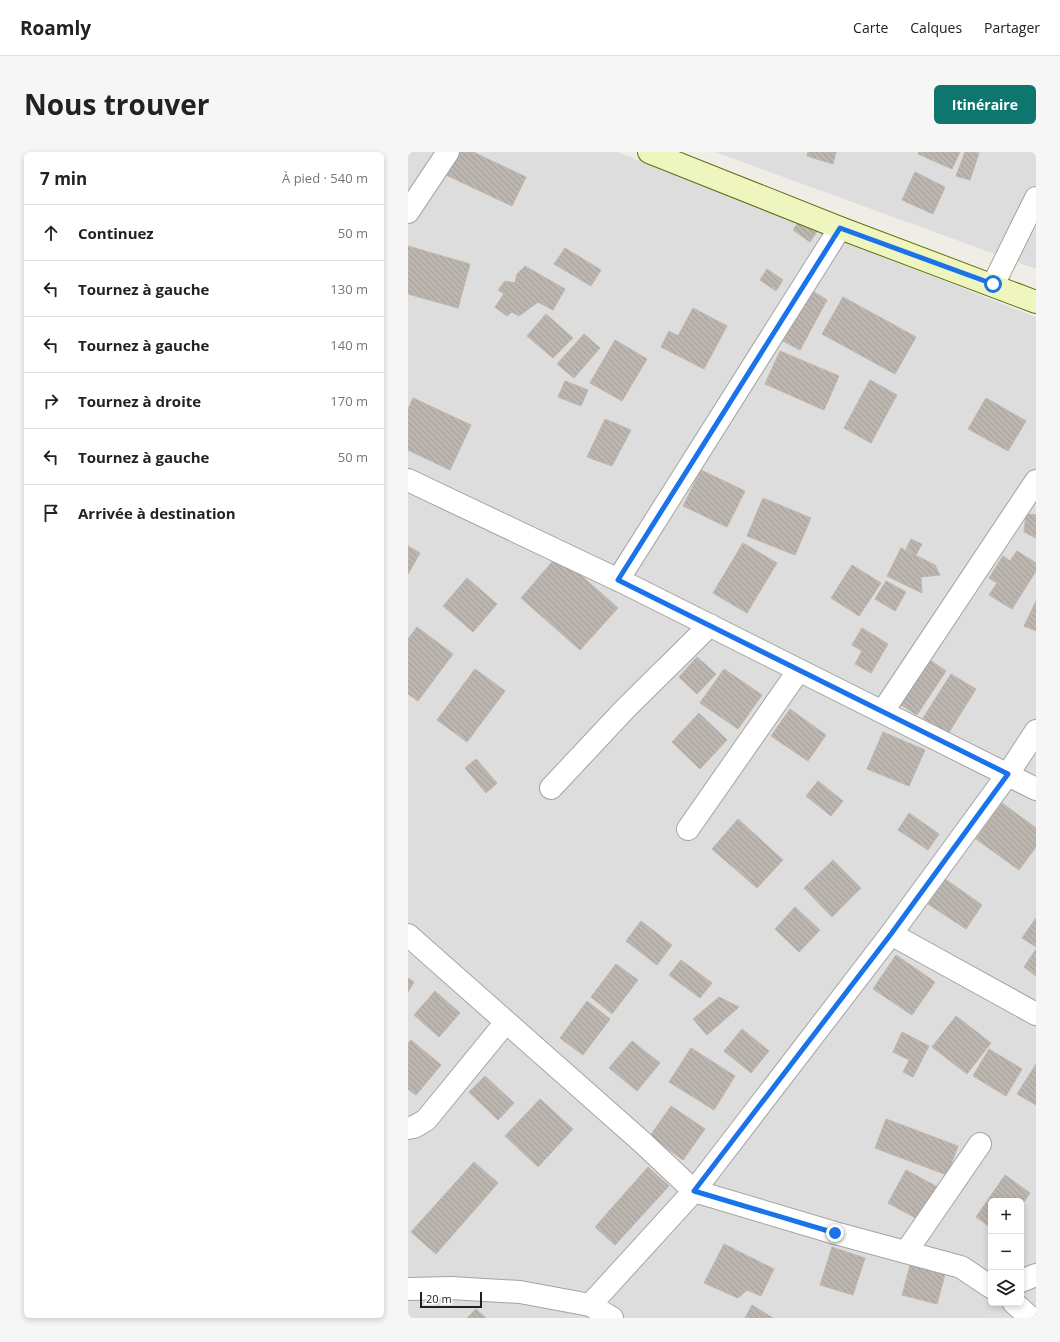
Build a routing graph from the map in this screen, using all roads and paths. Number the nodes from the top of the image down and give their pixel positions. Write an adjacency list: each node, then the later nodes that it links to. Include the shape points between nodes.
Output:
1 (448, 152): 4 (street)
2 (649, 152): 5 (street)
3 (1036, 198): 6 (street)
4 (408, 212)
5 (840, 228): 6 (street); 10 (street)
6 (993, 284): 7 (street)
7 (1036, 302)
8 (408, 480): 10 (street)
9 (1036, 481): 13 (street)
10 (618, 580): 11 (street)
11 (710, 625): 12 (street); 16 (street, via 625,709)
12 (799, 670): 13 (street); 18 (street)
13 (883, 712): 15 (street)
14 (1036, 731): 15 (street)
15 (1008, 774): 17 (street); 19 (street)
16 (551, 788)
17 (1036, 789)
18 (688, 829)
19 (891, 934): 21 (street); 25 (street)
20 (408, 935): 22 (street)
21 (1036, 1014)
22 (506, 1022): 23 (street, via 426,1120); 25 (street)
23 (408, 1128)
24 (980, 1144): 26 (street)
25 (694, 1191): 26 (street); 31 (street)
26 (906, 1252): 29 (street, via 961,1267)
27 (1036, 1275): 28 (street)
28 (1024, 1280)
29 (988, 1285)
30 (408, 1289): 31 (street, via 451,1288 520,1292)
31 (590, 1305): 33 (street)
32 (1017, 1306): 34 (street)
33 (612, 1318)
34 (1031, 1318)

